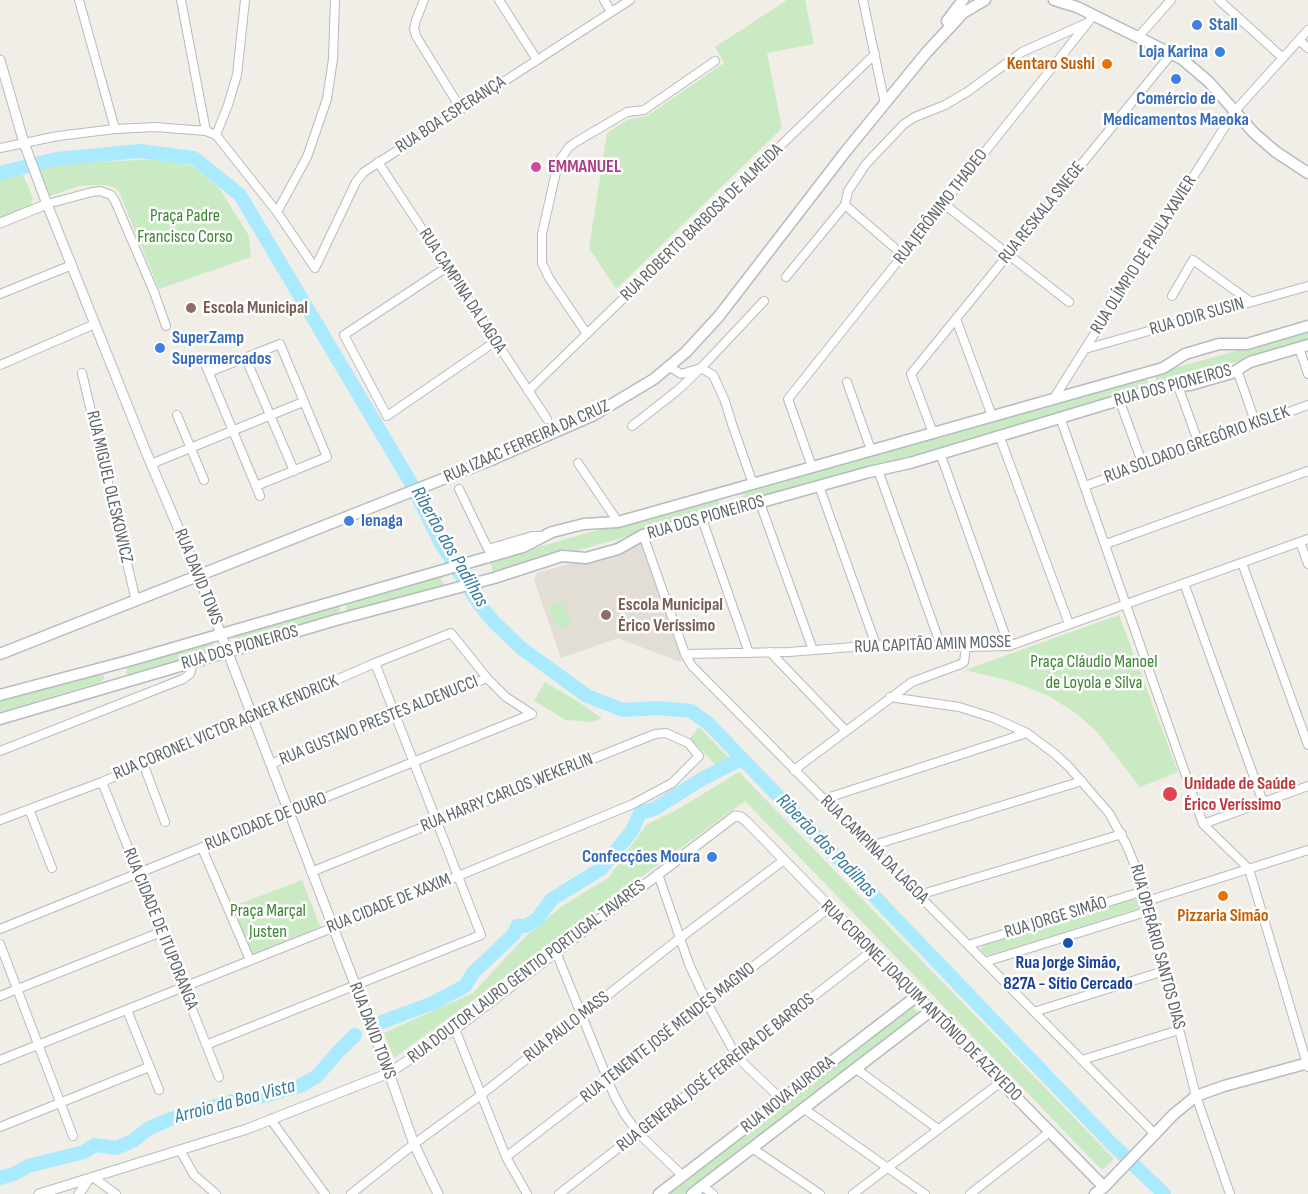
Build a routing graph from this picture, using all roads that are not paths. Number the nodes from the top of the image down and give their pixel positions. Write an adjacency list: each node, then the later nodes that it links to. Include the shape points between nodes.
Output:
1 (79, 0): 33 (street)
2 (181, 0): 34 (street)
3 (245, 0): 35 (street, via 237,75)
4 (335, 0): 43 (street, via 327,99 307,157)
5 (424, 0): 31 (street, via 416,20 416,36)
6 (498, 0): 28 (street)
7 (604, 0): 17 (street)
8 (630, 0): 17 (street, RUA BOA ESPERANÇA)
9 (863, 0): 25 (street)
10 (963, 0): 23 (main road, RUA IZAAC FERREIRA DA CRUZ)
11 (985, 0): 23 (main road, RUA IZAAC FERREIRA DA CRUZ, via 963,13)
12 (1054, 0): 16 (main road)
13 (1068, 0): 16 (main road)
14 (1171, 0): 20 (street)
15 (1219, 0): 26 (street)
16 (1080, 4): 18 (main road)
17 (611, 12): 28 (street, RUA BOA ESPERANÇA)
18 (1091, 19): 20 (main road); 41 (street, RUA JERÔNIMO THADEO); 42 (street, via 1022,52 962,96 910,119 866,164 849,191)
19 (1308, 30): 21 (street, RUA OLÍMPIO DE PAULA XAVIER)
20 (1139, 36): 24 (main road)
21 (1299, 40): 22 (street); 26 (street, RUA OLÍMPIO DE PAULA XAVIER)
22 (1308, 48)
23 (926, 53): 30 (main road, RUA IZAAC FERREIRA DA CRUZ)
24 (1172, 53): 32 (main road, via 1200,73); 46 (street, RUA RESKALA SNEGE)
25 (875, 54): 30 (street); 60 (street, RUA ROBERTO BARBOSA DE ALMEIDA)
26 (1283, 58): 32 (street, RUA OLÍMPIO DE PAULA XAVIER)
27 (0, 60): 36 (street, RUA DAVID TOWS)
28 (537, 60): 31 (street, RUA BOA ESPERANÇA)
29 (715, 61): 60 (street, via 644,110 627,112 568,147 558,163 542,234 542,263)
30 (885, 104): 66 (main road, RUA IZAAC FERREIRA DA CRUZ, via 738,294)
31 (461, 109): 38 (street, RUA BOA ESPERANÇA)
32 (1234, 112): 39 (main road, via 1264,142); 63 (street, RUA OLÍMPIO DE PAULA XAVIER)
33 (115, 129): 34 (street); 36 (street)
34 (206, 131): 35 (street)
35 (216, 135): 43 (street)
36 (24, 143): 37 (street); 40 (street, RUA DAVID TOWS)
37 (0, 148)
38 (378, 162): 43 (street, RUA BOA ESPERANÇA, via 356,182 315,268); 48 (street, RUA CAMPINA DA LAGOA)
39 (1308, 173)
40 (47, 204): 44 (street); 47 (street, RUA DAVID TOWS); 58 (street, via 92,192 111,195)
41 (944, 204): 45 (street, RUA JERÔNIMO THADEO); 46 (street)
42 (845, 206): 45 (street); 49 (street)
43 (277, 212)
44 (0, 223)
45 (903, 255): 97 (street, RUA JERÔNIMO THADEO, via 788,399)
46 (1008, 255): 54 (street); 56 (street, RUA RESKALA SNEGE)
47 (72, 264): 51 (street); 57 (street, RUA DAVID TOWS)
48 (447, 267): 61 (street, RUA CAMPINA DA LAGOA); 61 (street, via 344,335 387,416)
49 (786, 278)
50 (1308, 286): 55 (street, RUA ODIR SUSIN)
51 (0, 294)
52 (1172, 296): 55 (street, via 1193,260)
53 (764, 301): 67 (street)
54 (1068, 302)
55 (1251, 302): 63 (street, RUA ODIR SUSIN)
56 (956, 319): 82 (street); 88 (street, RUA RESKALA SNEGE, via 911,374)
57 (95, 324): 65 (street); 95 (street, RUA DAVID TOWS)
58 (166, 326)
59 (1308, 326): 70 (main road, RUA DOS PIONEIROS, via 1247,344 1219,344 1189,352 1163,368)
60 (587, 334): 74 (street, RUA ROBERTO BARBOSA DE ALMEIDA)
61 (496, 341): 74 (street, RUA CAMPINA DA LAGOA)
62 (1303, 347): 68 (main road, RUA DOS PIONEIROS, via 1250,362); 71 (street)
63 (1085, 349): 76 (street, RUA OLÍMPIO DE PAULA XAVIER)
64 (246, 359): 78 (street, via 280,344); 81 (street); 87 (street, via 208,369)
65 (0, 365)
66 (670, 367): 67 (street, via 681,374); 121 (main road, RUA IZAAC FERREIRA DA CRUZ, via 594,415)
67 (701, 368): 86 (street); 102 (street, via 713,375 721,390)
68 (1237, 370): 73 (main road, RUA DOS PIONEIROS, via 1190,386); 85 (street)
69 (82, 373): 124 (street, RUA MIGUEL OLESKOWICZ)
70 (1143, 373): 75 (main road, via 1151,382); 76 (main road, RUA DOS PIONEIROS)
71 (1308, 374)
72 (847, 382): 92 (street)
73 (1178, 386): 75 (main road, RUA DOS PIONEIROS); 90 (street)
74 (528, 391): 84 (street, RUA CAMPINA DA LAGOA)
75 (1149, 391): 77 (main road, RUA DOS PIONEIROS)
76 (1054, 398): 82 (main road, RUA DOS PIONEIROS)
77 (1119, 399): 83 (main road, RUA DOS PIONEIROS); 96 (street)
78 (303, 402): 81 (street); 99 (street, via 327,457)
79 (1308, 405): 85 (street, RUA SOLDADO GREGÓRIO KISLEK)
80 (177, 415): 91 (street)
81 (270, 416): 87 (street); 99 (street)
82 (992, 416): 88 (main road, RUA DOS PIONEIROS)
83 (1060, 417): 89 (main road, RUA DOS PIONEIROS); 105 (street)
84 (547, 419)
85 (1256, 424): 90 (street, RUA SOLDADO GREGÓRIO KISLEK)
86 (632, 426)
87 (234, 430): 91 (street); 103 (street)
88 (933, 433): 92 (main road, RUA DOS PIONEIROS)
89 (999, 435): 93 (main road, RUA DOS PIONEIROS); 127 (street)
90 (1199, 444): 96 (street, RUA SOLDADO GREGÓRIO KISLEK)
91 (191, 448): 95 (street); 101 (street)
92 (871, 450): 97 (main road, RUA DOS PIONEIROS)
93 (940, 453): 98 (main road, RUA DOS PIONEIROS); 130 (street)
94 (578, 463): 114 (street)
95 (151, 464): 121 (street, RUA DAVID TOWS)
96 (1143, 465): 105 (street, RUA SOLDADO GREGÓRIO KISLEK)
97 (812, 467): 102 (main road, RUA DOS PIONEIROS)
98 (878, 470): 104 (main road, RUA DOS PIONEIROS); 131 (street)
99 (294, 471): 103 (street)
100 (1308, 471): 117 (street)
101 (204, 480)
102 (753, 484): 106 (main road, RUA DOS PIONEIROS)
103 (256, 486): 109 (street)
104 (819, 486): 110 (main road, RUA DOS PIONEIROS); 129 (street)
105 (1085, 486): 117 (street)
106 (741, 487): 108 (main road, RUA DOS PIONEIROS); 111 (main road, via 736,496)
107 (459, 489): 118 (street)
108 (717, 494): 112 (main road, via 724,501); 114 (main road, RUA DOS PIONEIROS)
109 (260, 496)
110 (760, 503): 111 (main road, RUA DOS PIONEIROS); 133 (street)
111 (746, 507): 112 (main road, RUA DOS PIONEIROS)
112 (722, 514): 113 (main road, RUA DOS PIONEIROS)
113 (702, 519): 115 (main road, RUA DOS PIONEIROS); 136 (street)
114 (618, 522): 118 (main road, RUA DOS PIONEIROS, via 584,524 523,547)
115 (643, 535): 126 (main road, RUA DOS PIONEIROS, via 618,549 586,558 562,556); 138 (street, RUA CAMPINA DA LAGOA)
116 (1304, 540): 119 (street, RUA CAPITÃO AMIN MOSSE); 120 (street)
117 (1106, 544): 125 (street)
118 (486, 553): 123 (main road, RUA DOS PIONEIROS)
119 (1242, 563): 122 (street, RUA CAPITÃO AMIN MOSSE); 153 (street)
120 (1308, 564)
121 (199, 577): 124 (main road, RUA IZAAC FERREIRA DA CRUZ); 128 (street, RUA DAVID TOWS)
122 (1184, 583): 125 (street, RUA CAPITÃO AMIN MOSSE); 164 (street)
123 (342, 598): 126 (main road, via 342,610); 128 (main road, RUA DOS PIONEIROS)
124 (136, 601): 137 (main road, RUA IZAAC FERREIRA DA CRUZ)
125 (1127, 603): 127 (street, RUA CAPITÃO AMIN MOSSE); 171 (street)
126 (336, 620): 134 (main road, RUA DOS PIONEIROS)
127 (1069, 624): 130 (street, RUA CAPITÃO AMIN MOSSE)
128 (221, 633): 134 (street, RUA DAVID TOWS); 139 (main road, RUA DOS PIONEIROS)
129 (876, 645): 131 (street, RUA CAPITÃO AMIN MOSSE); 133 (street, RUA CAPITÃO AMIN MOSSE)
130 (1009, 645): 132 (street, RUA CAPITÃO AMIN MOSSE)
131 (941, 646): 132 (street, RUA CAPITÃO AMIN MOSSE)
132 (966, 647): 147 (street, via 961,664 920,678)
133 (813, 651): 135 (street, RUA CAPITÃO AMIN MOSSE)
134 (228, 652): 140 (main road, RUA DOS PIONEIROS); 149 (street, RUA DAVID TOWS)
135 (770, 652): 136 (street, RUA CAPITÃO AMIN MOSSE); 151 (street)
136 (749, 653): 138 (street, RUA CAPITÃO AMIN MOSSE)
137 (0, 654)
138 (685, 654): 159 (street, RUA CAMPINA DA LAGOA)
139 (128, 661): 142 (main road, RUA DOS PIONEIROS); 144 (main road, via 122,671)
140 (194, 662): 144 (main road, RUA DOS PIONEIROS); 154 (street, via 190,674 183,679)
141 (375, 663): 143 (street, RUA CORONEL VICTOR AGNER KENDRICK, via 451,633); 148 (street); 149 (street, RUA CORONEL VICTOR AGNER KENDRICK)
142 (108, 666): 145 (main road, via 108,679); 146 (main road, RUA DOS PIONEIROS)
143 (487, 678): 148 (street, RUA GUSTAVO PRESTES ALDENUCCI); 156 (street, RUA CIDADE DE OURO, via 531,714)
144 (123, 683): 145 (main road, RUA DOS PIONEIROS)
145 (102, 689): 150 (main road, RUA DOS PIONEIROS)
146 (0, 695)
147 (890, 697): 151 (street); 152 (street, RUA OPERÁRIO SANTOS DIAS, via 959,707)
148 (395, 714): 156 (street); 158 (street, RUA GUSTAVO PRESTES ALDENUCCI)
149 (253, 716): 157 (street, RUA CORONEL VICTOR AGNER KENDRICK); 158 (street, RUA DAVID TOWS)
150 (0, 719)
151 (846, 730): 159 (street)
152 (1027, 733): 160 (street, RUA OPERÁRIO SANTOS DIAS); 163 (street)
153 (1308, 745)
154 (0, 751)
155 (699, 756): 170 (street, RUA HARRY CARLOS WEKERLIN, via 688,743 666,733 655,734); 182 (street, RUA CIDADE DE XAXIM, via 672,783 633,804)
156 (414, 762): 166 (street, RUA CIDADE DE OURO); 170 (street)
157 (144, 763): 161 (street, RUA CORONEL VICTOR AGNER KENDRICK); 169 (street)
158 (271, 764): 166 (street, RUA DAVID TOWS)
159 (794, 770): 163 (street, RUA CAMPINA DA LAGOA)
160 (1082, 781): 172 (street, RUA OPERÁRIO SANTOS DIAS); 173 (street)
161 (102, 782): 165 (street, RUA CORONEL VICTOR AGNER KENDRICK); 180 (street, RUA CIDADE DE ITUPORANGA)
162 (1308, 786): 164 (street)
163 (824, 799): 173 (street, RUA CAMPINA DA LAGOA)
164 (1263, 802): 171 (street)
165 (29, 809): 168 (street, RUA CORONEL VICTOR AGNER KENDRICK); 177 (street)
166 (289, 813): 174 (street, RUA CIDADE DE OURO); 179 (street, RUA DAVID TOWS)
167 (728, 819): 176 (street, RUA CORONEL JOAQUIM ANTÔNIO DE AZEVEDO, via 741,817); 181 (street, RUA DOUTOR LAURO GENTIO PORTUGAL TAVARES)
168 (0, 820)
169 (165, 822)
170 (438, 822): 179 (street, RUA HARRY CARLOS WEKERLIN); 182 (street)
171 (1203, 824): 178 (street)
172 (1122, 834): 183 (street, RUA OPERÁRIO SANTOS DIAS); 184 (street)
173 (871, 846): 184 (street, RUA CAMPINA DA LAGOA)
174 (202, 848): 180 (street, RUA CIDADE DE OURO); 196 (street)
175 (1308, 850): 178 (street)
176 (784, 860): 186 (street, RUA CORONEL JOAQUIM ANTÔNIO DE AZEVEDO); 191 (street, RUA PAULO MASS)
177 (52, 868)
178 (1249, 869): 185 (street); 216 (street)
179 (311, 872): 189 (street, RUA DAVID TOWS)
180 (138, 873): 188 (street, RUA CIDADE DE OURO); 190 (street, RUA CIDADE DE ITUPORANGA)
181 (658, 874): 191 (street); 195 (street, RUA DOUTOR LAURO GENTIO PORTUGAL TAVARES)
182 (459, 876): 189 (street, RUA CIDADE DE XAXIM); 199 (street, via 481,934)
183 (1144, 891): 185 (street, RUA OPERÁRIO SANTOS DIAS); 193 (street, RUA JORGE SIMÃO)
184 (919, 895): 193 (street, RUA CAMPINA DA LAGOA)
185 (1147, 901): 187 (street, RUA OPERÁRIO SANTOS DIAS)
186 (829, 908): 194 (street, RUA CORONEL JOAQUIM ANTÔNIO DE AZEVEDO); 204 (street, RUA TENENTE JOSÉ MENDES MAGNO)
187 (1149, 911): 197 (street, RUA JORGE SIMÃO); 198 (street, RUA OPERÁRIO SANTOS DIAS)
188 (0, 928)
189 (332, 928): 196 (street, RUA CIDADE DE XAXIM); 199 (street, RUA DAVID TOWS)
190 (161, 932): 200 (street, RUA CIDADE DE ITUPORANGA); 201 (street)
191 (680, 938): 204 (street); 208 (street, RUA PAULO MASS)
192 (0, 944): 201 (street)
193 (968, 945): 197 (street, RUA CAMPINA DA LAGOA)
194 (872, 951): 203 (street, RUA CORONEL JOAQUIM ANTÔNIO DE AZEVEDO); 213 (street, RUA GENERAL JOSÉ FERREIRA DE BARROS)
195 (556, 952): 208 (street); 209 (street, RUA DOUTOR LAURO GENTIO PORTUGAL TAVARES)
196 (250, 960): 200 (street, RUA CIDADE DE XAXIM)
197 (985, 962): 207 (street, RUA CAMPINA DA LAGOA)
198 (1164, 971): 207 (street); 210 (street, RUA OPERÁRIO SANTOS DIAS)
199 (355, 986): 212 (street); 219 (street, RUA DAVID TOWS)
200 (182, 987): 205 (street, RUA CIDADE DE XAXIM); 212 (street, RUA CIDADE DE ITUPORANGA)
201 (18, 989): 202 (street); 211 (street)
202 (0, 996)
203 (917, 996): 206 (main road, RUA CORONEL JOAQUIM ANTÔNIO DE AZEVEDO); 226 (main road, RUA NOVA AURORA)
204 (707, 1003): 213 (street); 221 (street, RUA TENENTE JOSÉ MENDES MAGNO)
205 (126, 1010): 211 (street, RUA CIDADE DE XAXIM); 217 (street)
206 (932, 1010): 218 (main road, RUA NOVA AURORA); 222 (main road, RUA CORONEL JOAQUIM ANTÔNIO DE AZEVEDO)
207 (1034, 1012): 215 (street, RUA CAMPINA DA LAGOA)
208 (581, 1016): 221 (street); 224 (street, RUA PAULO MASS)
209 (455, 1029): 219 (street, RUA DOUTOR LAURO GENTIO PORTUGAL TAVARES); 224 (street)
210 (1179, 1030): 215 (street); 225 (street, RUA OPERÁRIO SANTOS DIAS)
211 (39, 1045): 214 (street, RUA CIDADE DE XAXIM); 227 (street)
212 (206, 1045): 220 (street, RUA CIDADE DE ITUPORANGA)
213 (736, 1057): 226 (street); 233 (street, RUA GENERAL JOSÉ FERREIRA DE BARROS)
214 (0, 1060)
215 (1082, 1060): 234 (street, RUA CAMPINA DA LAGOA)
216 (1308, 1065): 225 (main road)
217 (149, 1067): 223 (street); 227 (street)
218 (855, 1068): 228 (main road, RUA NOVA AURORA); 231 (street)
219 (389, 1073): 229 (street, RUA DOUTOR LAURO GENTIO PORTUGAL TAVARES); 236 (street, RUA DAVID TOWS)
220 (219, 1077)
221 (608, 1080): 233 (street); 239 (street, RUA TENENTE JOSÉ MENDES MAGNO)
222 (1001, 1082): 231 (street); 232 (main road, RUA CORONEL JOAQUIM ANTÔNIO DE AZEVEDO)
223 (159, 1090)
224 (481, 1095): 236 (street, RUA PAULO MASS); 239 (street)
225 (1196, 1096): 234 (main road); 262 (street, RUA OPERÁRIO SANTOS DIAS)
226 (781, 1100): 241 (main road, RUA NOVA AURORA)
227 (62, 1101): 230 (street); 235 (street)
228 (803, 1108): 237 (main road, RUA NOVA AURORA); 240 (street)
229 (271, 1120): 238 (street, RUA DOUTOR LAURO GENTIO PORTUGAL TAVARES); 250 (street)
230 (0, 1126)
231 (938, 1129): 240 (street)
232 (1051, 1131): 244 (main road, RUA CORONEL JOAQUIM ANTÔNIO DE AZEVEDO); 261 (street)
233 (639, 1134): 241 (street); 254 (street, RUA GENERAL JOSÉ FERREIRA DE BARROS)
234 (1155, 1134): 244 (main road)
235 (73, 1136)
236 (414, 1144): 251 (street, RUA PAULO MASS); 252 (street, RUA DAVID TOWS)
237 (752, 1148): 243 (main road, RUA NOVA AURORA); 258 (street)
238 (180, 1150): 242 (street, RUA DOUTOR LAURO GENTIO PORTUGAL TAVARES); 249 (street, via 194,1175)
239 (506, 1157): 253 (street)
240 (888, 1168): 259 (street); 260 (street)
241 (683, 1176): 255 (main road, RUA NOVA AURORA)
242 (91, 1179): 245 (street, RUA DOUTOR LAURO GENTIO PORTUGAL TAVARES); 247 (street); 248 (street)
243 (702, 1186): 256 (main road, RUA NOVA AURORA); 257 (street)
244 (1100, 1190)
245 (61, 1191): 246 (street, RUA DOUTOR LAURO GENTIO PORTUGAL TAVARES)
246 (39, 1194)
247 (80, 1194)
248 (116, 1194)
249 (216, 1194)
250 (325, 1194)
251 (351, 1194)
252 (438, 1194)
253 (527, 1194)
254 (560, 1194)
255 (659, 1194)
256 (692, 1194)
257 (713, 1194)
258 (820, 1194)
259 (853, 1194)
260 (925, 1194)
261 (970, 1194)
262 (1230, 1194)

